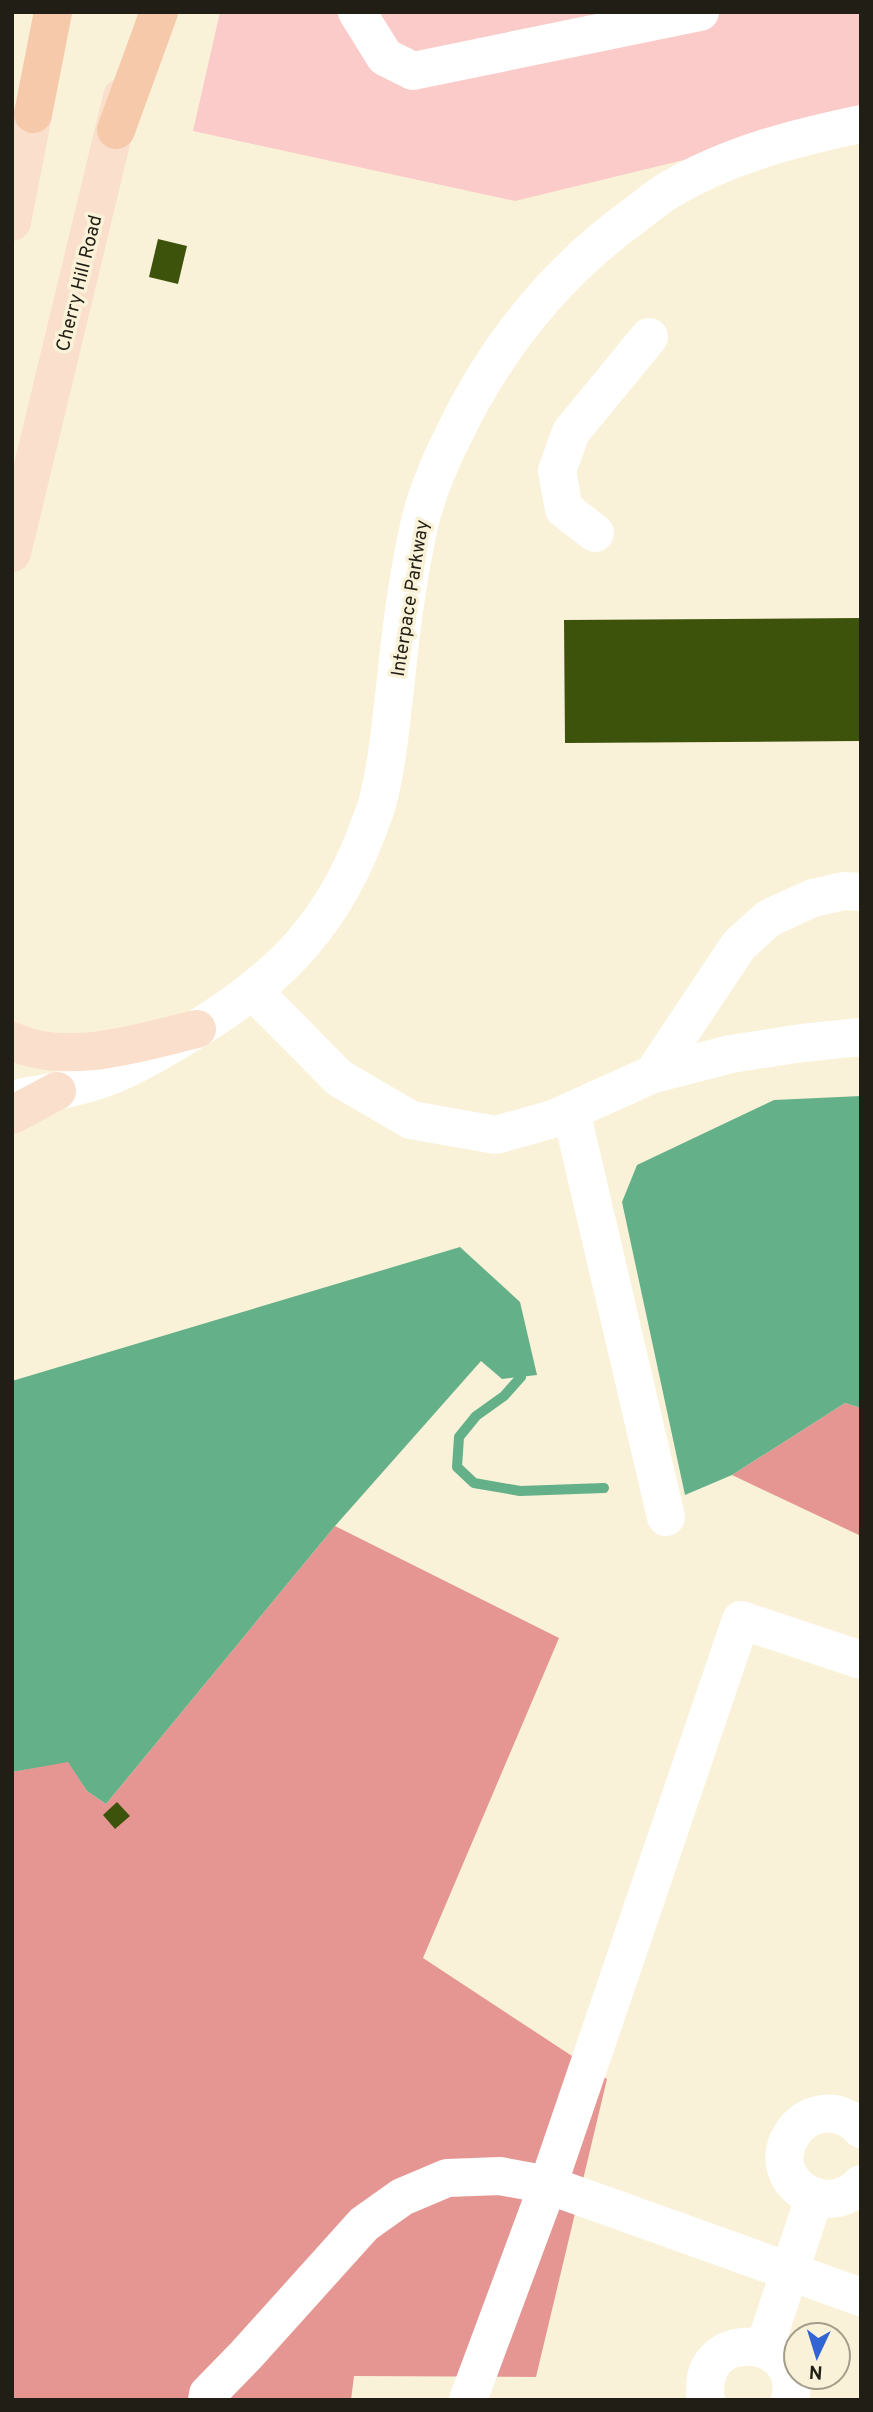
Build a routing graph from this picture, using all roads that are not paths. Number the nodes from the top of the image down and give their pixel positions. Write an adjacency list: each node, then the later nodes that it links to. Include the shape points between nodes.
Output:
1 (53, 12): 6 (highway)
2 (140, 12): 8 (main road, Cherry Hill Road)
3 (159, 12): 8 (highway)
4 (357, 12): 5 (street, via 385,57 414,71)
5 (700, 12)
6 (33, 114): 9 (main road)
7 (861, 124): 14 (street, Interpace Parkway, via 749,152 669,190 604,238 550,289 509,339 468,404 436,471 419,525 384,769 377,805 354,865 318,926 286,963)
8 (116, 130): 12 (main road, Cherry Hill Road)
9 (12, 222)
10 (649, 337): 11 (street, via 571,432 557,471 564,509)
11 (595, 533)
12 (12, 553)
13 (861, 892): 18 (street, via 813,898 769,918 738,945)
14 (252, 990): 15 (street, Interpace Parkway); 21 (street, via 339,1078 411,1120 496,1135)
15 (197, 1029): 17 (main road, via 67,1055 25,1048); 19 (street, Interpace Parkway, via 135,1066)
16 (861, 1037): 18 (street, via 731,1054)
17 (12, 1041)
18 (653, 1074): 21 (street)
19 (57, 1091): 20 (street, Interpace Parkway); 22 (main road)
20 (12, 1099)
21 (571, 1111): 23 (street)
22 (12, 1115)
23 (666, 1517)
24 (861, 1660): 27 (street, via 741,1620)
25 (861, 2129): 28 (street, via 834,2113 806,2119 795,2128 788,2140 786,2168 801,2191)
26 (861, 2184): 28 (street, via 842,2197)
27 (548, 2185): 29 (street); 32 (street, via 500,2176 447,2178 402,2197 364,2224 246,2356); 33 (street)
28 (814, 2198): 29 (street)
29 (790, 2271): 30 (street); 31 (street)
30 (861, 2297)
31 (764, 2349): 34 (street, via 736,2347 713,2362 706,2375); 35 (street, via 786,2368)
32 (199, 2398)
33 (468, 2400)
34 (706, 2400)
35 (790, 2400)

